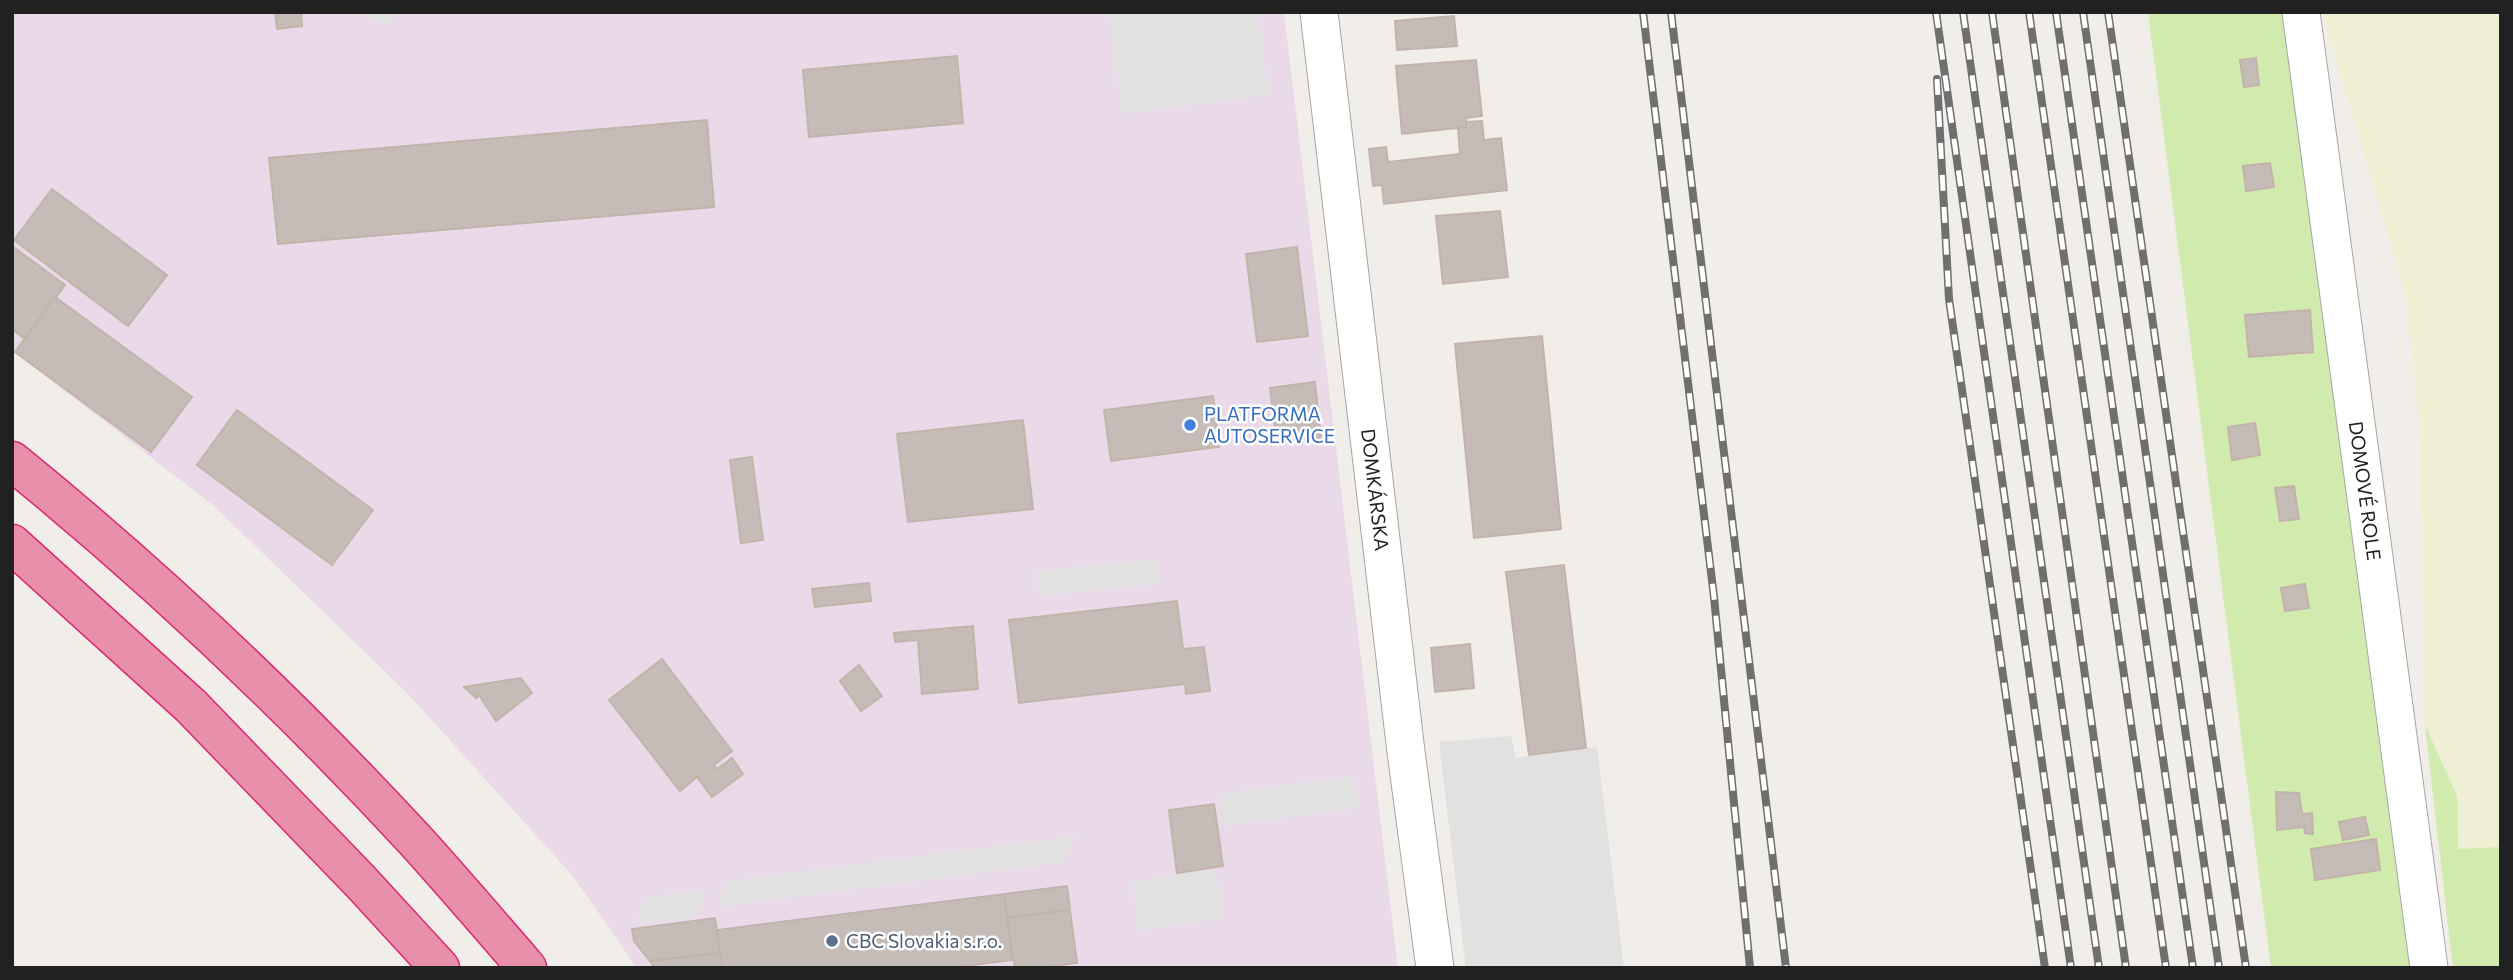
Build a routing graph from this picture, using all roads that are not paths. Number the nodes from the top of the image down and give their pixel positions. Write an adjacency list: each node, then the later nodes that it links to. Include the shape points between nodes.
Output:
1 (1319, 12): 7 (street, DOMKÁRSKA)
2 (2301, 12): 8 (street, DOMOVÉ ROLE)
3 (12, 461): 6 (highway, via 250,671 414,839)
4 (12, 544): 5 (highway, via 191,706)
5 (440, 968)
6 (527, 968)
7 (1435, 968)
8 (2429, 968)

